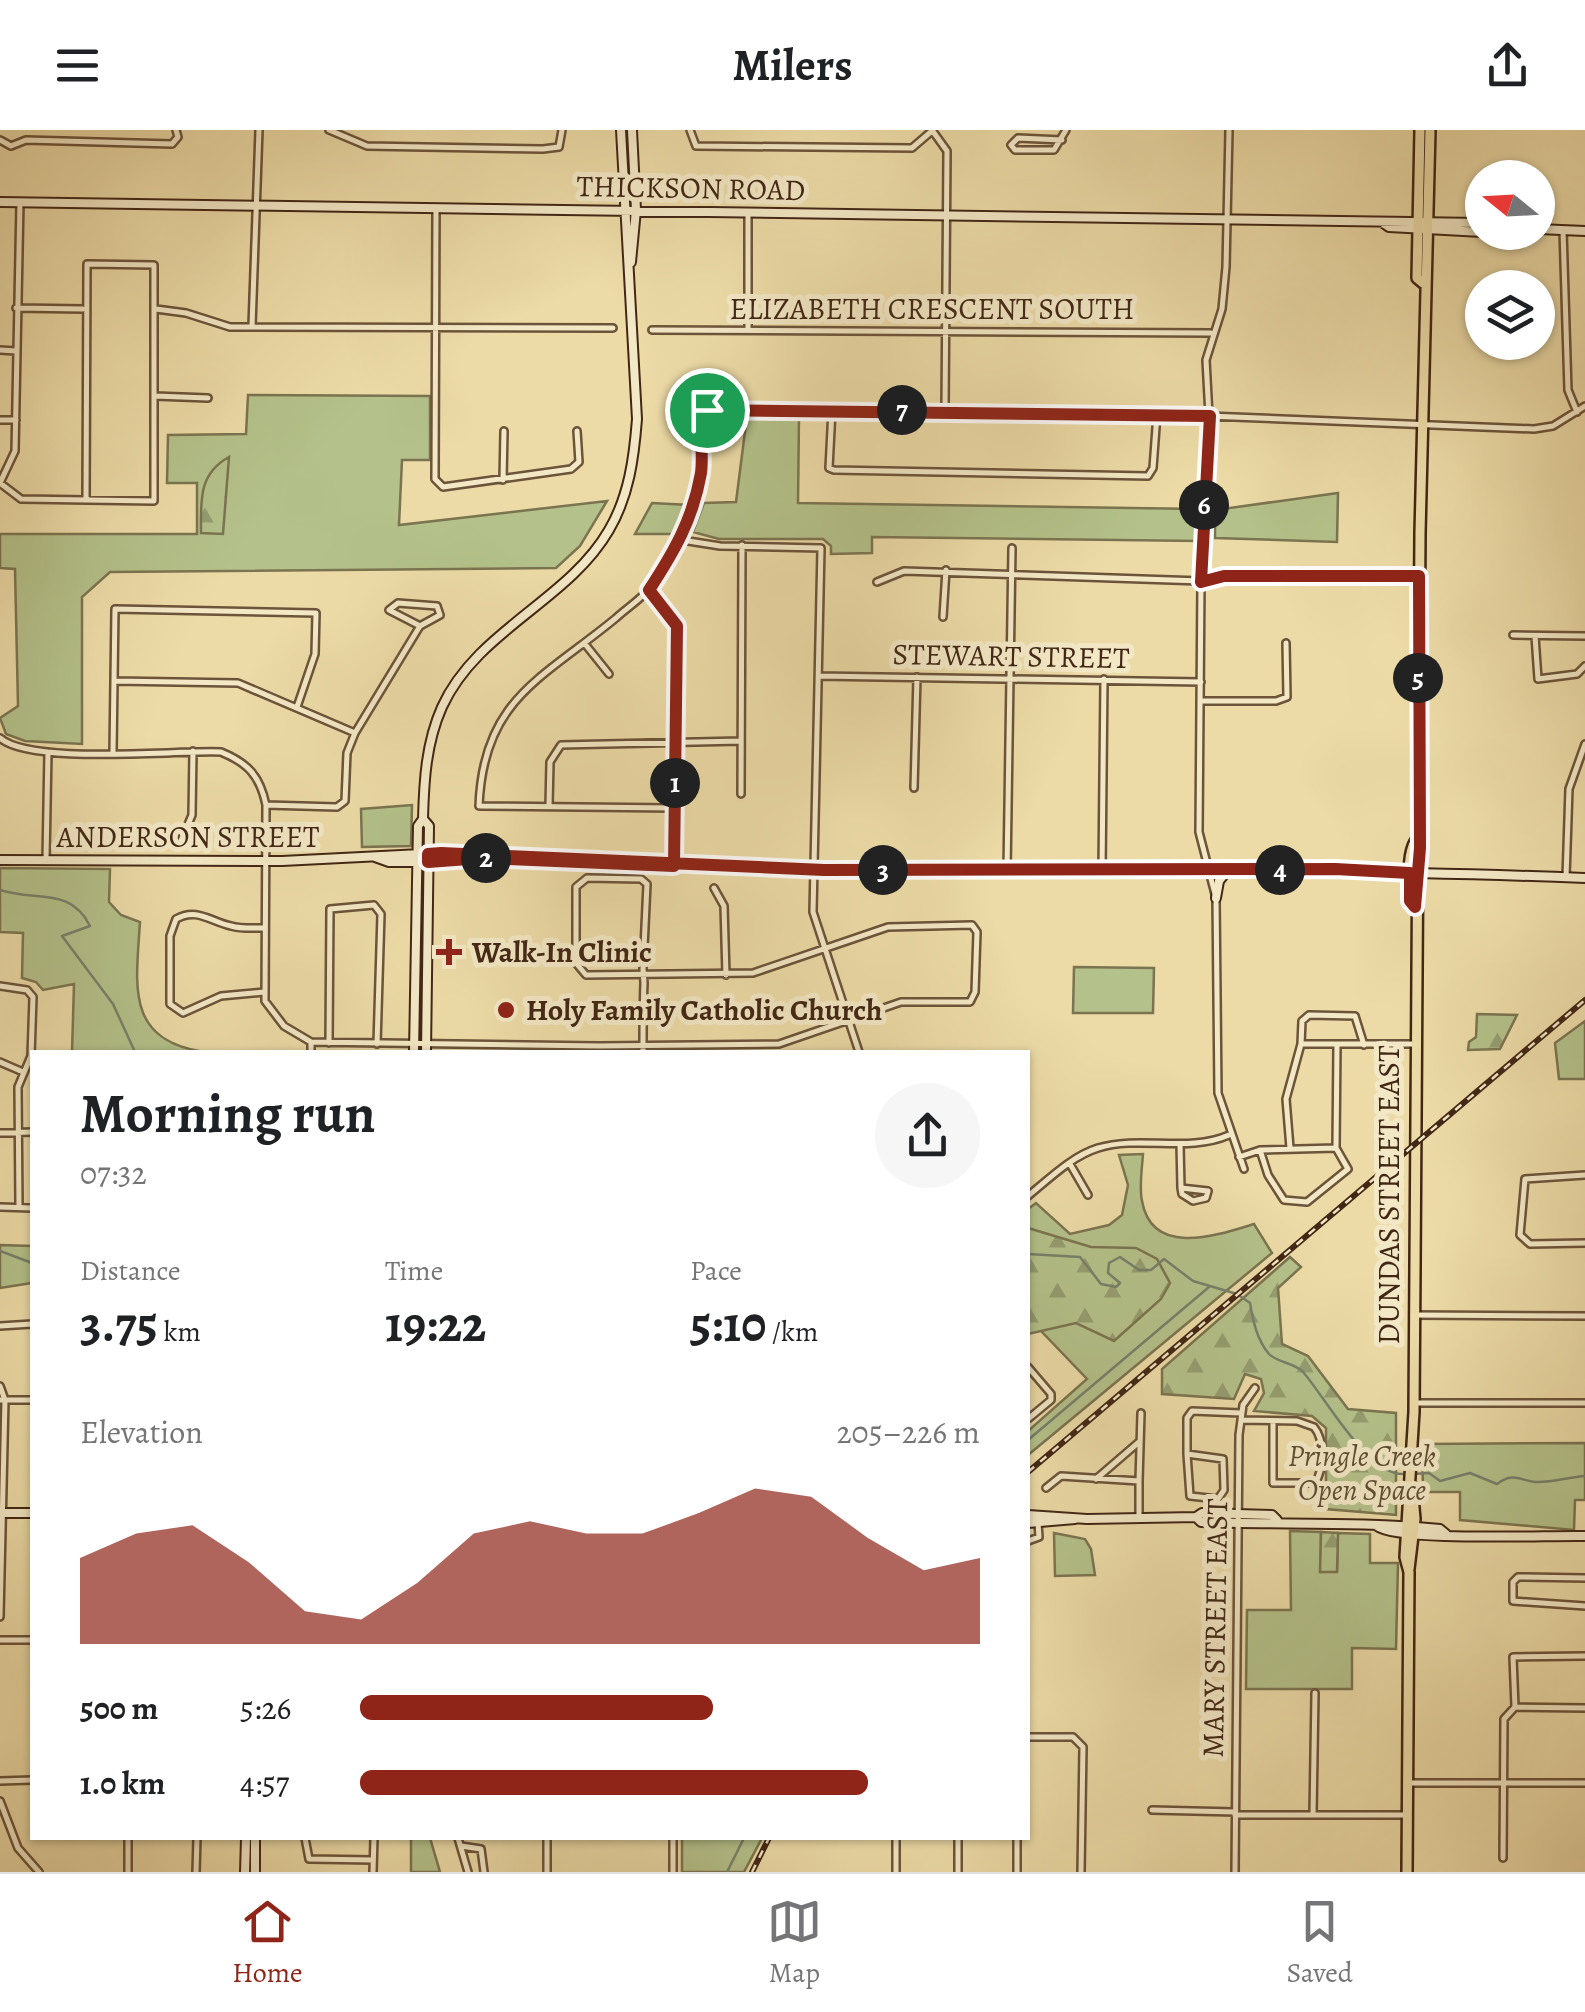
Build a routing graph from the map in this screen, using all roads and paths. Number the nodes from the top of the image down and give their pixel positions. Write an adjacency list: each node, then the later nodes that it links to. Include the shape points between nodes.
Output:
1 (176, 130): 14 (street, via 172,144 26,140 11,146)
2 (259, 130): 19 (street)
3 (329, 130): 4 (street, via 367,146 543,149 559,147)
4 (562, 130)
5 (621, 130): 21 (main road)
6 (632, 130): 21 (main road)
7 (690, 130): 8 (street, via 696,146 912,148)
8 (933, 130): 23 (street, via 947,150)
9 (1066, 130): 15 (street)
10 (1229, 130): 24 (street)
11 (1420, 130): 26 (main road, DUNDAS STREET EAST)
12 (1430, 130): 26 (main road, DUNDAS STREET EAST)
13 (1034, 138): 15 (street); 16 (street); 16 (street, via 1011,145)
14 (0, 140)
15 (1062, 140): 16 (street, via 1054,150)
16 (1034, 150)
17 (0, 202): 18 (main road, THICKSON ROAD)
18 (20, 202): 19 (main road, THICKSON ROAD); 31 (street)
19 (256, 207): 20 (main road, THICKSON ROAD); 34 (street)
20 (436, 208): 21 (main road, THICKSON ROAD); 35 (street)
21 (631, 210): 22 (main road, THICKSON ROAD); 99 (main road, via 637,420 618,511 576,570 494,640 443,705 430,742 418,826)
22 (748, 212): 23 (main road, THICKSON ROAD); 37 (street)
23 (946, 215): 24 (main road, THICKSON ROAD); 39 (street)
24 (1226, 220): 26 (main road, THICKSON ROAD); 40 (street, via 1222,309)
25 (1465, 223): 26 (main road, THICKSON ROAD)
26 (1424, 225): 27 (main road, THICKSON ROAD); 53 (main road, DUNDAS STREET EAST)
27 (1465, 230)
28 (1555, 230): 29 (main road)
29 (1563, 230): 30 (main road); 48 (street, via 1568,390)
30 (1585, 230)
31 (16, 308): 32 (street); 42 (street)
32 (83, 309): 33 (street, via 86,264 154,265); 58 (street)
33 (156, 309): 34 (street); 43 (street)
34 (252, 326): 35 (street)
35 (435, 328): 36 (street); 56 (street, via 435,479 443,486)
36 (613, 328)
37 (748, 329): 38 (street, ELIZABETH CRESCENT SOUTH); 39 (street, ELIZABETH CRESCENT SOUTH)
38 (652, 330)
39 (945, 332): 40 (street, ELIZABETH CRESCENT SOUTH); 47 (street)
40 (1212, 333): 50 (street, via 1206,360)
41 (0, 350): 42 (street)
42 (16, 351): 52 (street)
43 (154, 396): 44 (street); 58 (street, via 154,500)
44 (208, 398)
45 (1585, 406): 48 (street)
46 (832, 410): 47 (street); 49 (street, via 834,470 1108,475 1151,474); 59 (street, via 707,410 700,423 702,468)
47 (945, 410): 49 (street)
48 (1577, 412): 53 (street, via 1534,430)
49 (1157, 414): 50 (street)
50 (1210, 416): 53 (street); 66 (street)
51 (0, 420): 52 (street)
52 (16, 420): 57 (street, via 15,451)
53 (1422, 427): 63 (main road, DUNDAS STREET EAST)
54 (504, 431): 56 (street)
55 (578, 431): 56 (street, via 579,462 571,469)
56 (503, 480)
57 (0, 483): 58 (street, via 22,498)
58 (86, 500)
59 (682, 540): 60 (street); 67 (street)
60 (742, 546): 77 (street, via 822,548); 88 (street)
61 (1012, 548): 64 (street)
62 (946, 570): 64 (street); 65 (street, via 904,571); 68 (street)
63 (1419, 576): 66 (street, via 1224,576); 109 (main road, DUNDAS STREET EAST)
64 (1011, 578): 66 (street); 79 (street)
65 (877, 582)
66 (1201, 582): 82 (street)
67 (649, 590): 74 (street); 87 (street, via 677,626)
68 (943, 617)
69 (420, 626): 69 (street, via 440,615 438,606 392,604 392,614); 85 (street)
70 (1513, 635): 71 (street)
71 (1534, 636): 72 (street); 75 (street, via 1538,679 1577,674)
72 (1585, 636)
73 (1286, 643): 83 (street, via 1287,697)
74 (584, 644): 76 (street); 96 (street, via 505,711 482,762 479,806)
75 (1585, 666)
76 (609, 674)
77 (819, 676): 78 (street, STEWART STREET); 104 (street)
78 (918, 678): 79 (street, STEWART STREET); 93 (street)
79 (1009, 678): 80 (street, STEWART STREET); 107 (street)
80 (1104, 679): 82 (street, STEWART STREET); 108 (street)
81 (116, 681): 84 (street, via 238,683); 84 (street, via 116,609 309,609 316,613 315,654); 92 (street)
82 (1201, 682): 83 (street)
83 (1201, 701): 105 (street, via 1199,832)
84 (296, 707): 85 (street)
85 (354, 733): 95 (street, via 345,800 337,807)
86 (0, 738): 91 (street, via 19,749)
87 (675, 742): 88 (street); 96 (street, via 561,744 550,762); 97 (street)
88 (741, 742): 94 (street)
89 (1585, 744): 110 (street, via 1569,789)
90 (193, 751): 92 (street); 95 (street, via 244,761 262,784); 98 (street, via 192,815)
91 (48, 752): 92 (street); 101 (street)
92 (113, 752)
93 (914, 788)
94 (740, 794)
95 (266, 806): 102 (street)
96 (549, 806): 97 (street)
97 (674, 808): 103 (street)
98 (181, 841)
99 (423, 858): 102 (main road, ANDERSON STREET); 103 (main road, ANDERSON STREET); 128 (main road); 129 (main road)
100 (0, 860): 101 (main road, ANDERSON STREET)
101 (46, 860): 102 (main road, ANDERSON STREET)
102 (265, 860): 114 (street)
103 (674, 866): 104 (main road, ANDERSON STREET)
104 (815, 870): 107 (main road, ANDERSON STREET); 115 (street, via 812,912)
105 (1208, 870): 106 (main road, ANDERSON STREET); 108 (main road, ANDERSON STREET); 113 (street)
106 (1228, 870): 109 (main road, ANDERSON STREET); 113 (main road)
107 (1006, 871): 108 (main road, ANDERSON STREET)
108 (1102, 872)
109 (1415, 874): 110 (main road, ANDERSON STREET); 126 (main road, DUNDAS STREET EAST)
110 (1566, 877): 111 (main road, ANDERSON STREET)
111 (1585, 878)
112 (714, 888): 116 (street, via 724,906)
113 (1216, 898): 140 (street, via 1215,1064)
114 (264, 928): 119 (street); 119 (street, via 235,928 204,915 176,918 170,1004 183,1013 222,996)
115 (824, 948): 116 (street, via 753,973); 120 (street); 120 (street, via 888,926 972,925 977,932 970,1002 902,1002)
116 (726, 975): 117 (street)
117 (644, 976): 117 (street, via 579,972 580,882 646,884); 130 (street)
118 (0, 986): 131 (street, via 32,997)
119 (264, 992): 121 (street, via 284,1026)
120 (848, 1018): 130 (street, via 778,1044); 133 (street)
121 (311, 1042): 122 (street); 132 (street)
122 (329, 1043): 123 (street); 123 (street, via 330,909 374,905 381,914)
123 (377, 1044): 129 (street)
124 (1302, 1044): 125 (street); 127 (street, via 1305,1016 1340,1016 1359,1020); 142 (street, via 1286,1099)
125 (1337, 1044): 127 (street); 143 (street)
126 (1415, 1044): 127 (street); 156 (main road, DUNDAS STREET EAST)
127 (1364, 1045)
128 (426, 1047): 129 (street); 130 (street)
129 (415, 1048)
130 (643, 1048)
131 (31, 1050)
132 (311, 1050)
133 (858, 1050)
134 (30, 1058): 136 (street)
135 (0, 1062): 136 (street)
136 (23, 1072): 138 (street)
137 (0, 1132): 138 (street)
138 (18, 1132): 139 (street); 153 (street)
139 (30, 1132)
140 (1229, 1135): 141 (street); 145 (street)
141 (1180, 1144): 146 (street, via 1110,1146); 149 (street)
142 (1290, 1148): 143 (street); 144 (street)
143 (1336, 1148): 144 (street, via 1348,1169 1307,1202 1284,1200)
144 (1260, 1150): 145 (street)
145 (1238, 1156): 147 (street)
146 (1070, 1164): 150 (street); 151 (street)
147 (1244, 1169)
148 (1585, 1175): 155 (street, via 1527,1178 1521,1206 1523,1242)
149 (1181, 1188): 149 (street, via 1185,1199 1206,1198 1208,1190)
150 (1030, 1194)
151 (1088, 1195)
152 (0, 1207): 153 (street)
153 (19, 1208): 154 (street)
154 (30, 1208)
155 (1585, 1244)
156 (1414, 1315): 157 (street); 165 (main road, DUNDAS STREET EAST)
157 (1585, 1316)
158 (30, 1324): 159 (street)
159 (0, 1326)
160 (1030, 1369): 168 (street, via 1051,1400)
161 (0, 1386): 163 (street)
162 (1255, 1388): 169 (street, MARY STREET EAST)
163 (2, 1400): 164 (street); 176 (street)
164 (30, 1400)
165 (1414, 1403): 166 (street); 184 (main road, DUNDAS STREET EAST)
166 (1585, 1403)
167 (1141, 1412): 171 (street)
168 (1030, 1417)
169 (1241, 1417): 170 (street); 172 (street, via 1192,1411); 182 (street, MARY STREET EAST)
170 (1273, 1422): 170 (street, via 1273,1483 1315,1484 1319,1432 1303,1422)
171 (1139, 1442): 173 (street); 174 (street)
172 (1187, 1454): 172 (street, via 1190,1496 1218,1500 1224,1490 1222,1459)
173 (1096, 1479): 174 (street); 175 (street, via 1061,1476)
174 (1140, 1482): 181 (street)
175 (1046, 1488)
176 (2, 1513): 177 (main road); 188 (street)
177 (30, 1514)
178 (1030, 1515): 179 (main road)
179 (1048, 1515): 180 (main road); 183 (main road)
180 (1075, 1519): 181 (main road); 183 (main road)
181 (1140, 1519): 182 (main road)
182 (1238, 1519): 184 (main road); 203 (street, MARY STREET EAST)
183 (1033, 1523)
184 (1410, 1530): 185 (main road); 198 (main road, DUNDAS STREET EAST)
185 (1585, 1536)
186 (1585, 1578): 187 (street, via 1518,1577 1513,1601)
187 (1585, 1606)
188 (0, 1617)
189 (0, 1640): 190 (street)
190 (30, 1640)
191 (1585, 1656): 193 (street, via 1514,1657)
192 (1315, 1694): 204 (street)
193 (1515, 1707): 194 (street); 199 (street, via 1504,1719)
194 (1585, 1708)
195 (1030, 1737): 234 (street, via 1073,1737 1083,1747)
196 (30, 1780): 197 (street)
197 (0, 1781)
198 (1408, 1782): 199 (street); 205 (main road, DUNDAS STREET EAST)
199 (1503, 1783): 200 (street); 219 (street)
200 (1585, 1783)
201 (0, 1802): 221 (street, via 18,1848)
202 (1152, 1810): 203 (street)
203 (1236, 1813): 204 (street); 235 (street, MARY STREET EAST)
204 (1313, 1815): 205 (street)
205 (1407, 1815): 236 (main road, DUNDAS STREET EAST)
206 (128, 1840): 222 (street)
207 (196, 1840): 223 (street)
208 (246, 1840): 224 (main road)
209 (255, 1840): 225 (main road)
210 (305, 1840): 220 (street, via 308,1859)
211 (374, 1840): 220 (street)
212 (459, 1840): 218 (street)
213 (547, 1840): 229 (street)
214 (673, 1840): 230 (street)
215 (896, 1840): 231 (street)
216 (958, 1840): 232 (street)
217 (1017, 1840): 233 (street)
218 (461, 1846): 227 (street); 228 (street, via 480,1849)
219 (1503, 1858)
220 (373, 1860): 226 (street)
221 (39, 1872)
222 (128, 1872)
223 (196, 1872)
224 (246, 1872)
225 (254, 1872)
226 (373, 1872)
227 (468, 1872)
228 (484, 1872)
229 (547, 1872)
230 (673, 1872)
231 (896, 1872)
232 (958, 1872)
233 (1017, 1872)
234 (1081, 1872)
235 (1235, 1872)
236 (1407, 1872)

